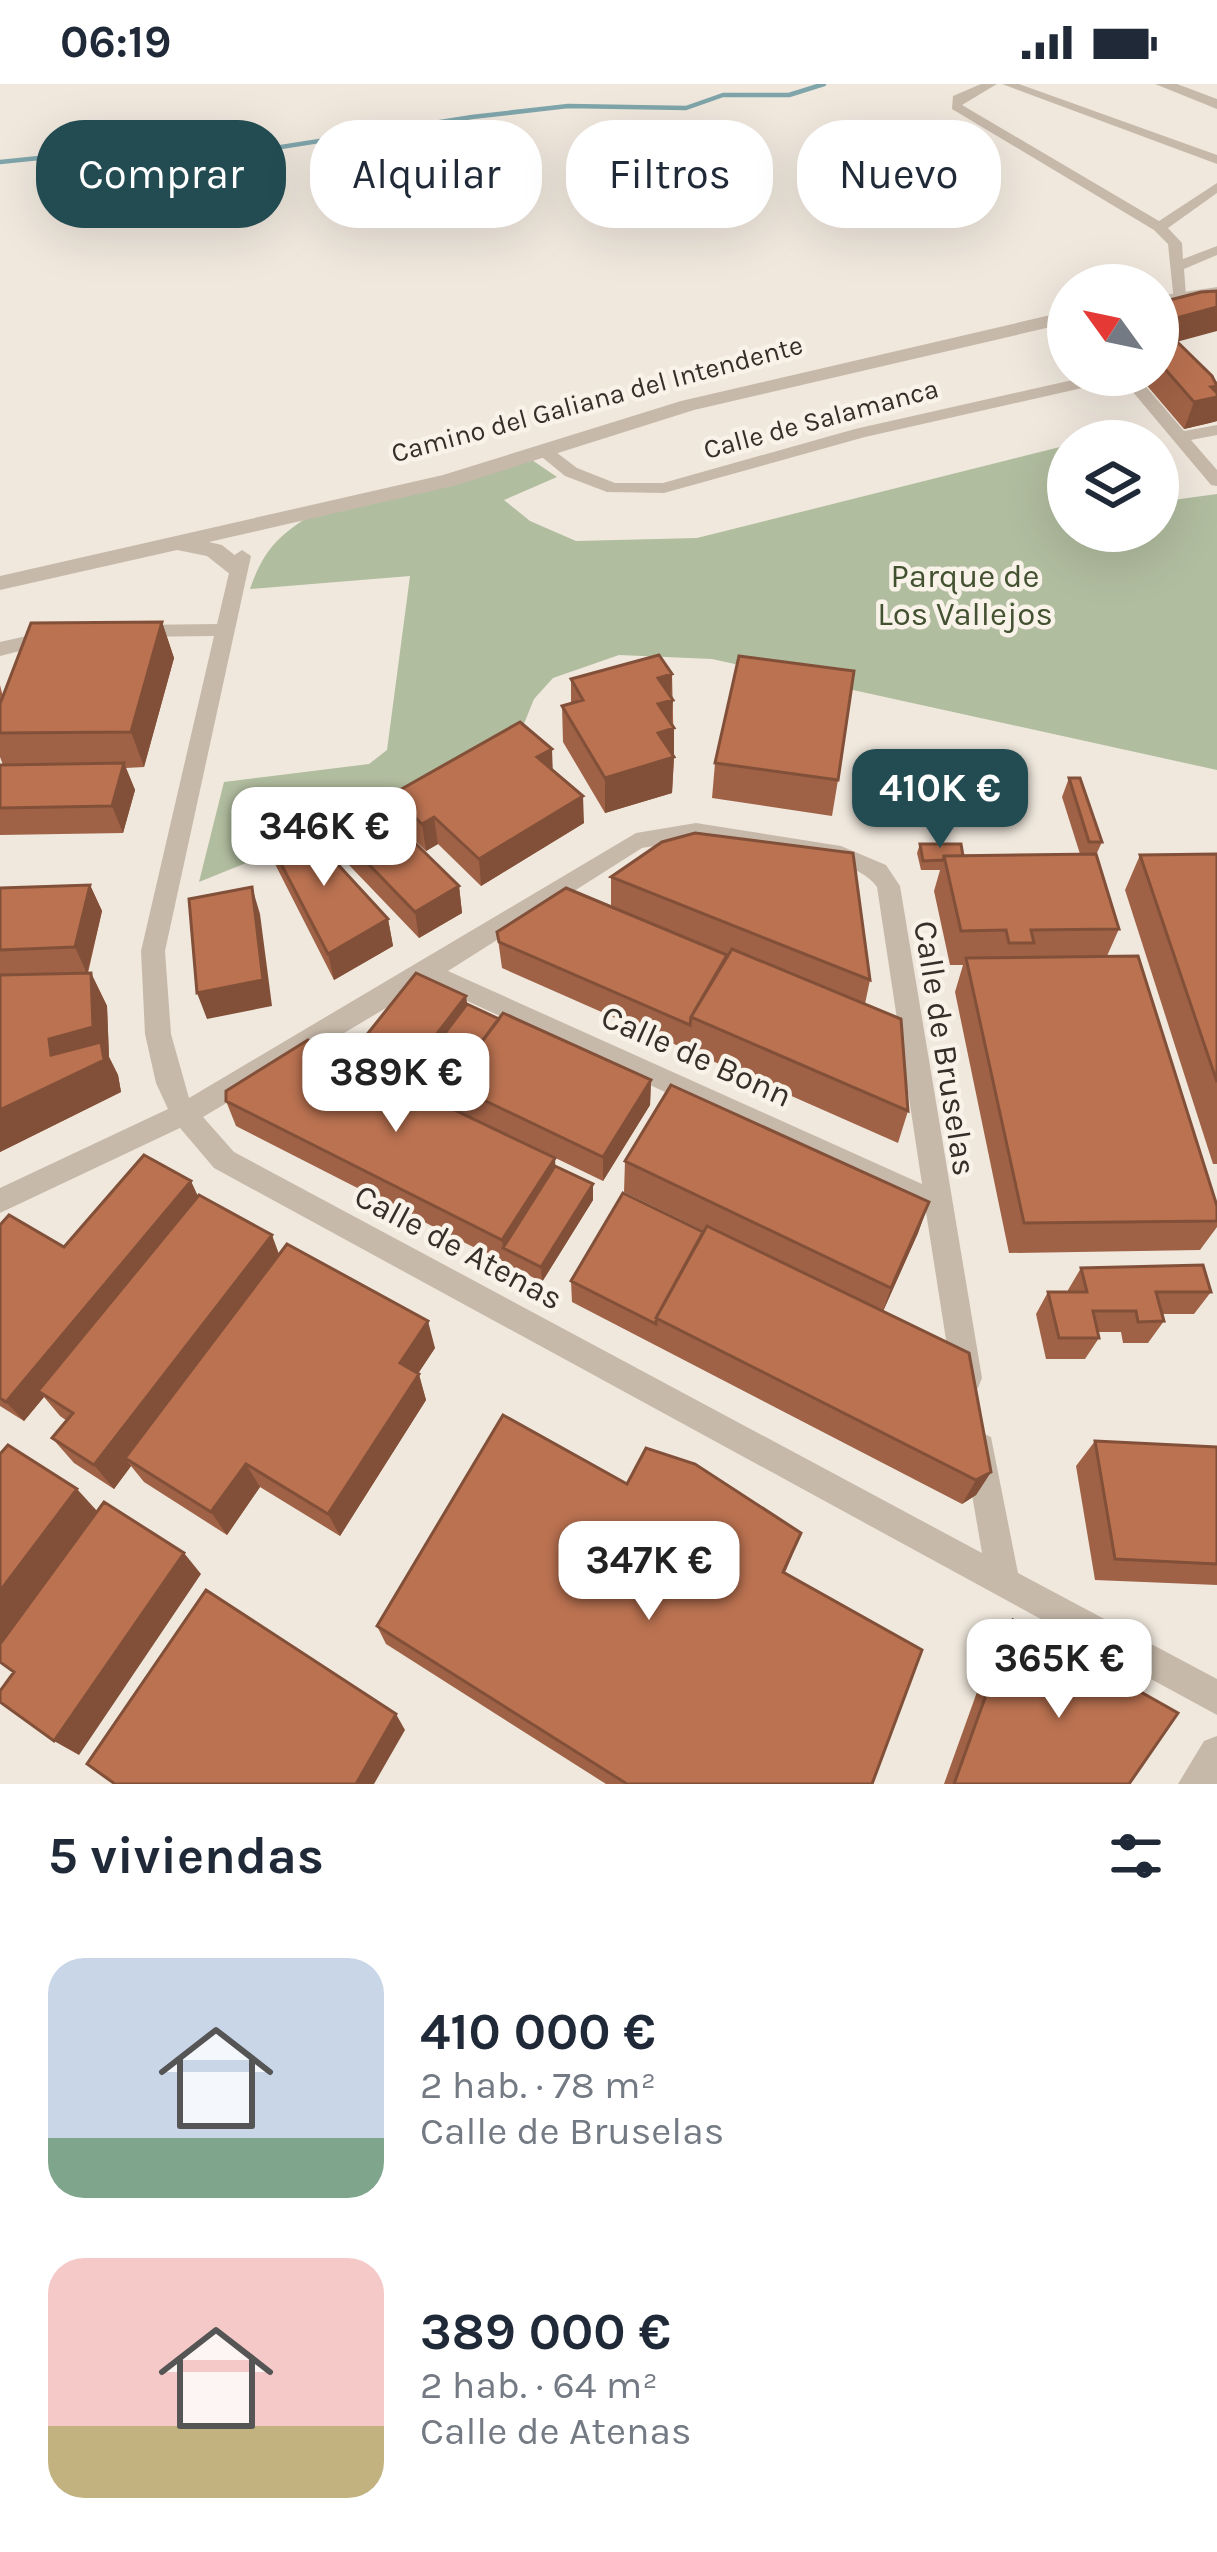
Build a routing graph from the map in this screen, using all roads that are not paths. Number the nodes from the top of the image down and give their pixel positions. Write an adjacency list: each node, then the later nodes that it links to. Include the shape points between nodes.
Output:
1 (992, 84): 7 (street, via 956,106)
2 (1008, 84): 5 (street)
3 (1163, 84): 4 (street)
4 (1217, 104)
5 (1217, 160)
6 (1217, 187): 7 (street)
7 (1159, 227): 9 (street, via 1174,243)
8 (1217, 250): 10 (street)
9 (1178, 264)
10 (1179, 266)
11 (1179, 301): 12 (street)
12 (1216, 303): 13 (street)
13 (1179, 314)
14 (1047, 322): 15 (street)
15 (883, 359): 20 (street, Camino del Galiana del Intendente, via 688,405); 21 (street, Camino del Galiana del Intendente, via 685,400)
16 (1047, 391): 20 (street, Calle de Salamanca, via 664,488 613,488)
17 (1144, 396): 19 (street)
18 (1217, 430): 19 (street)
19 (1180, 437): 22 (street)
20 (546, 453): 25 (street, Camino del Galiana del Intendente, via 308,514)
21 (467, 467): 23 (street, Camino del Galiana del Intendente); 25 (street)
22 (1217, 481)
23 (188, 532): 25 (street); 26 (street, Camino del Galiana del Intendente)
24 (162, 548): 25 (street, Camino del Galiana del Intendente); 25 (street); 26 (street, Camino del Galiana del Intendente)
25 (241, 552): 27 (street, Calle de Atenas)
26 (0, 579)
27 (223, 630): 28 (street); 32 (street, Calle de Atenas, via 153,951 158,1034)
28 (116, 631)
29 (74, 632): 30 (street)
30 (0, 649)
31 (428, 972): 32 (street, Calle de Bruselas); 34 (street, Calle de Bonn); 34 (street, Calle de Bruselas, via 650,837 696,831 860,860 888,886)
32 (184, 1114): 33 (street, Calle de Bruselas); 35 (street, Calle de Atenas, via 224,1160)
33 (0, 1202)
34 (936, 1203): 35 (street, Calle de Bruselas)
35 (1003, 1578): 36 (street, Calle de Atenas)
36 (1217, 1698)
37 (1217, 1754): 38 (street)
38 (1196, 1784)

